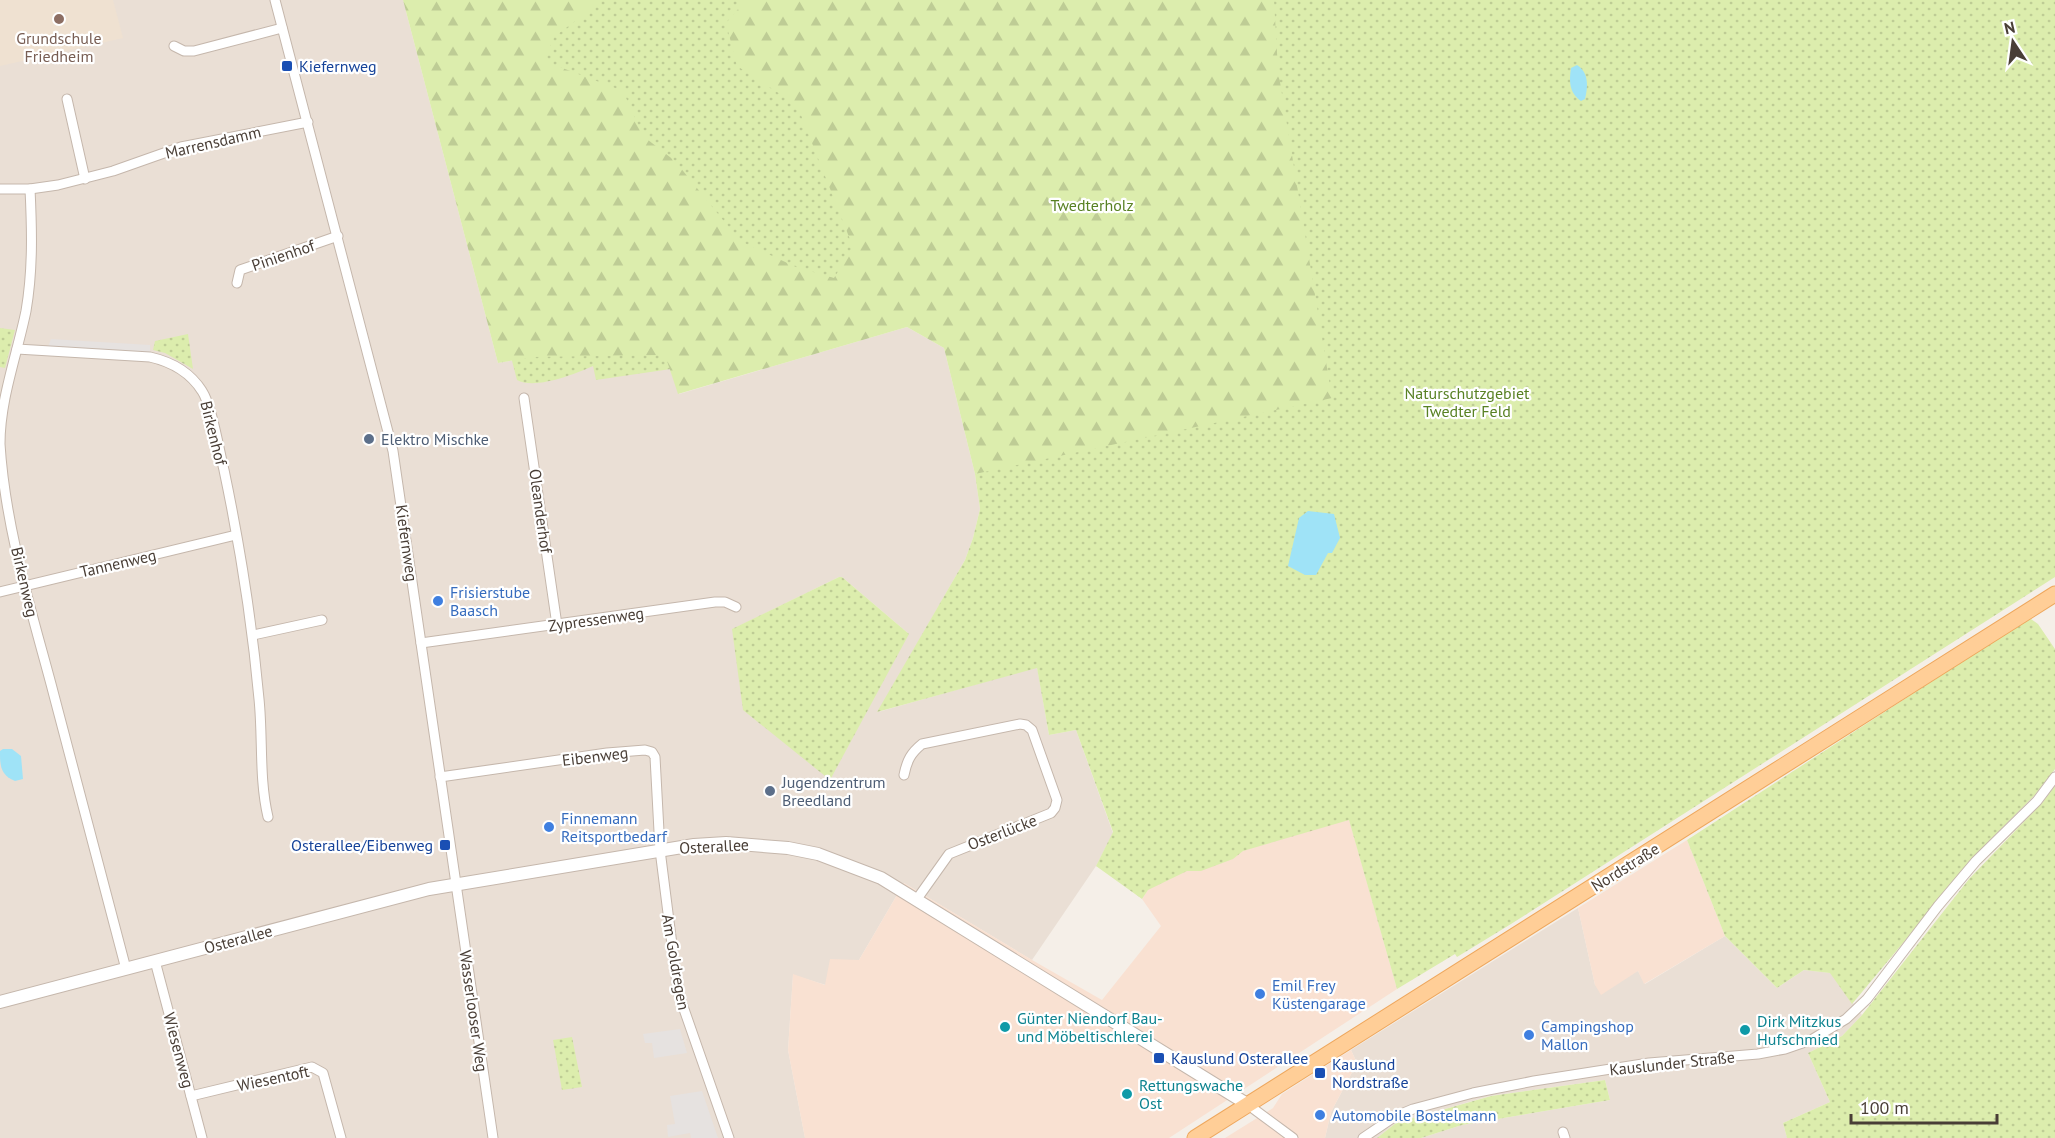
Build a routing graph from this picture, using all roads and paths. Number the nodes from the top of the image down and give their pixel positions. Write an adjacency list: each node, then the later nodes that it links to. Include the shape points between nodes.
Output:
1 (275, 0): 2 (street, Kiefernweg)
2 (282, 28): 3 (street, via 194,51); 5 (street, Kiefernweg)
3 (174, 46)
4 (67, 99): 6 (street)
5 (308, 122): 6 (street, Marrensdamm, via 181,147); 9 (street, Kiefernweg)
6 (84, 179): 8 (street, Marrensdamm)
7 (0, 189): 8 (street, Marrensdamm)
8 (30, 189): 11 (street, Birkenweg, via 31,273)
9 (338, 236): 10 (street, Pinienhof, via 240,270); 22 (street, Kiefernweg, via 393,451)
10 (237, 283)
11 (17, 349): 12 (street, Birkenweg); 14 (street, Birkenhof, via 150,357 187,373 204,393)
12 (3, 394): 15 (street, Birkenweg, via 2,461)
13 (524, 398): 20 (street, Oleanderhof)
14 (237, 535): 15 (street, Tannenweg); 21 (street, Birkenhof)
15 (26, 585): 16 (street, Tannenweg); 31 (street, Birkenweg)
16 (0, 592)
17 (2055, 594): 34 (main road, Nordstraße)
18 (735, 607): 20 (street, Zypressenweg, via 715,602)
19 (322, 620): 21 (street)
20 (558, 625): 22 (street, Zypressenweg)
21 (253, 635): 26 (street, Birkenhof)
22 (421, 643): 24 (street, Kiefernweg)
23 (904, 775): 29 (street, Osterlücke, via 911,752 922,744 1020,724 1032,730 1057,800 1051,813 949,854)
24 (440, 777): 27 (street, Eibenweg, via 607,753 652,752); 28 (street, Kiefernweg)
25 (2055, 777): 41 (street, Kauslunder Straße, via 1938,906 1867,999 1846,1019 1811,1040 1785,1049 1534,1080 1413,1109)
26 (268, 817)
27 (660, 850): 28 (street, Osterallee); 29 (street, Osterallee, via 726,843 788,848 851,866); 38 (street, Am Goldregen, via 678,992)
28 (455, 884): 30 (street, Osterallee); 37 (street, Wasserlooser Weg)
29 (917, 899): 34 (street, Osterallee)
30 (155, 961): 31 (street, Osterallee); 33 (street, Wiesenweg)
31 (126, 969): 32 (street, Osterallee)
32 (0, 1002)
33 (191, 1096): 35 (street, Wiesenweg); 36 (street, Wiesentoft, via 312,1067 323,1073)
34 (1248, 1104): 39 (main road, Nordstraße); 40 (street, Osterallee)
35 (202, 1138)
36 (340, 1138)
37 (492, 1138)
38 (729, 1138)
39 (1195, 1138)
40 (1293, 1138)
41 (1363, 1138)

